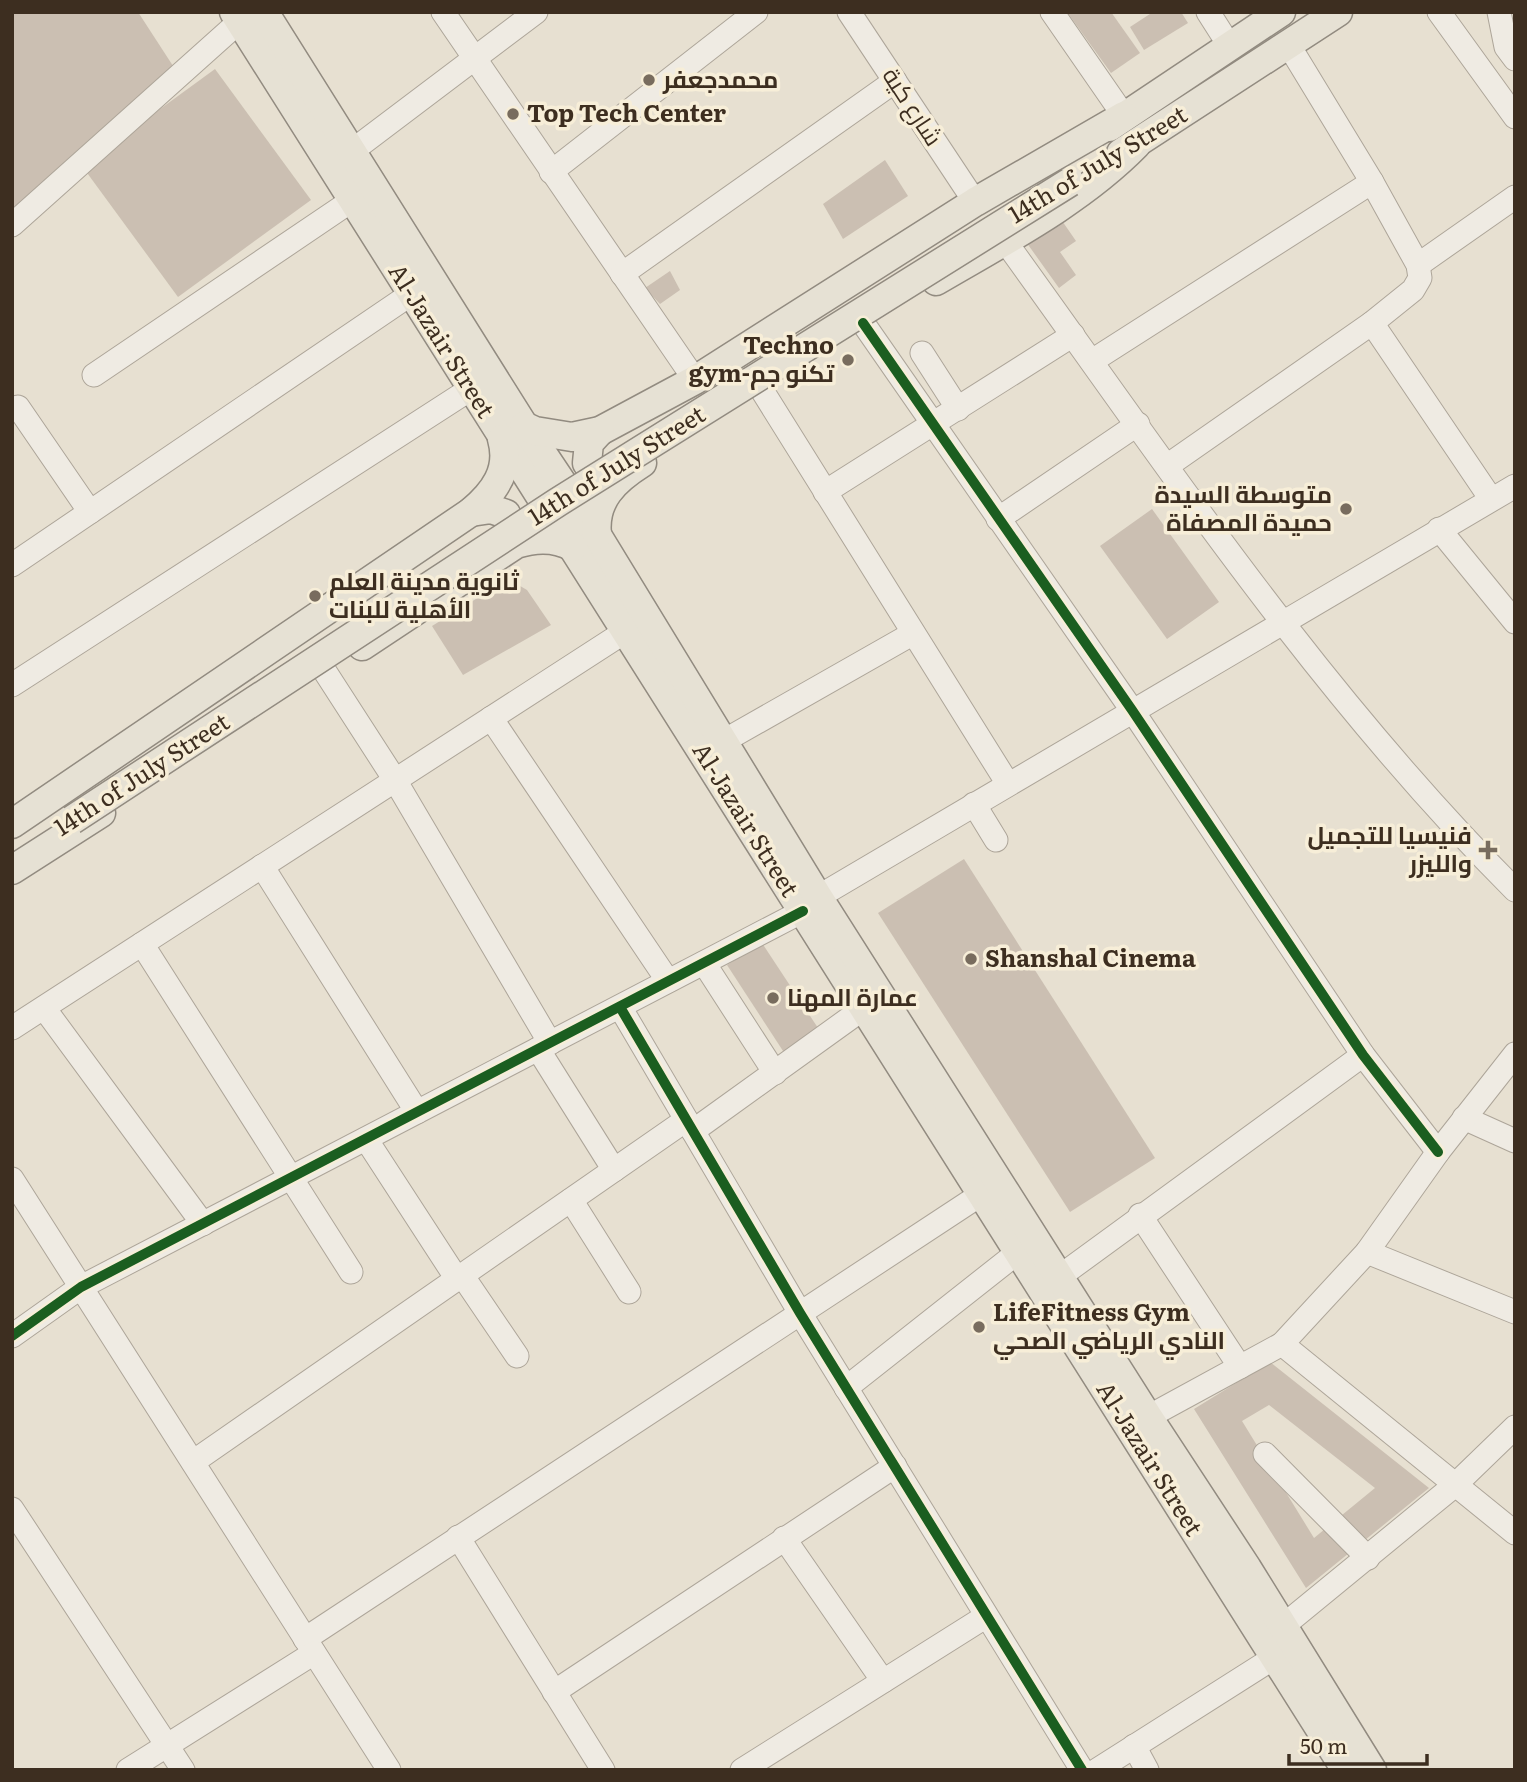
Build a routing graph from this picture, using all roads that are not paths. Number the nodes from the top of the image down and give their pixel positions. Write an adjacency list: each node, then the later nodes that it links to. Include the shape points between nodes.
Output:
1 (443, 12): 15 (street)
2 (537, 12): 15 (street)
3 (756, 12): 21 (street)
4 (849, 12): 16 (street, شارع كية)
5 (1052, 12): 17 (street)
6 (1208, 12): 13 (street)
7 (1281, 12): 13 (main road, 14th of July Street)
8 (1338, 12): 12 (main road, 14th of July Street)
9 (1439, 12): 18 (street)
10 (1499, 12): 14 (street, via 1506,47)
11 (246, 15): 20 (main road, Al-Jazair Street); 25 (main road, Al-Jazair Street); 27 (street)
12 (1288, 44): 19 (main road, 14th of July Street); 23 (street)
13 (1229, 46): 17 (main road, 14th of July Street)
14 (1515, 58)
15 (474, 59): 20 (street); 21 (street)
16 (895, 81): 26 (street, شارع كية); 30 (street)
17 (1124, 116): 22 (main road, 14th of July Street); 26 (main road)
18 (1515, 117)
19 (1136, 145): 22 (main road, 14th of July Street); 28 (main road, via 1092,184)
20 (352, 151): 46 (main road, Al-Jazair Street)
21 (551, 172): 30 (street)
22 (1064, 175): 71 (main road, 14th of July Street, via 549,488)
23 (1372, 182): 29 (street); 36 (street)
24 (1515, 197): 29 (street)
25 (354, 199): 31 (main road, Al-Jazair Street); 37 (street)
26 (975, 202): 38 (main road)
27 (12, 225)
28 (1005, 241): 32 (main road); 34 (street)
29 (1418, 265): 33 (street, via 1420,278 1413,290)
30 (622, 274): 38 (street)
31 (411, 294): 40 (main road, Al-Jazair Street); 52 (street)
32 (863, 323): 39 (main road); 44 (street)
33 (1372, 323): 47 (street); 51 (street)
34 (1073, 335): 36 (street); 42 (street)
35 (922, 353): 42 (street)
36 (1092, 361): 43 (street)
37 (94, 375)
38 (695, 380): 45 (main road)
39 (760, 387): 48 (main road); 50 (street)
40 (472, 388): 46 (main road, Al-Jazair Street); 64 (street)
41 (18, 407): 52 (street)
42 (958, 409): 44 (street)
43 (1138, 424): 47 (street); 54 (street)
44 (933, 425): 50 (street); 54 (street)
45 (600, 431): 46 (main road, via 572,437); 48 (main road, via 589,443 587,463 602,476)
46 (513, 432): 53 (main road, via 502,476); 56 (main road, Al-Jazair Street)
47 (1167, 466): 59 (street)
48 (627, 472): 56 (main road, via 615,481 599,506)
49 (1515, 485): 51 (street)
50 (825, 492): 62 (street)
51 (1491, 499): 55 (street)
52 (90, 512): 58 (street)
53 (471, 512): 57 (main road, via 491,509 506,514 513,529); 72 (main road)
54 (998, 519): 65 (street)
55 (1439, 529): 59 (street); 60 (street)
56 (585, 541): 57 (main road, via 541,539); 61 (main road, Al-Jazair Street); 67 (main road, Al-Jazair Street)
57 (505, 549): 63 (main road, via 433,602)
58 (12, 565)
59 (1280, 622): 65 (street); 77 (street, via 1449,824)
60 (1515, 622)
61 (626, 631): 66 (street); 78 (main road, Al-Jazair Street)
62 (912, 634): 67 (street); 69 (street)
63 (324, 670): 68 (street); 76 (main road)
64 (12, 685)
65 (1132, 710): 69 (street); 88 (street)
66 (491, 718): 68 (street); 81 (street)
67 (722, 742): 78 (main road, Al-Jazair Street)
68 (395, 780): 75 (street); 86 (street)
69 (1008, 784): 70 (street)
70 (974, 804): 74 (street); 78 (street)
71 (68, 814): 73 (main road, 14th of July Street); 76 (main road, 14th of July Street)
72 (12, 824)
73 (12, 835)
74 (996, 840)
75 (262, 866): 79 (street); 90 (street)
76 (12, 868)
77 (1515, 890)
78 (810, 904): 80 (street); 84 (main road, Al-Jazair Street); 107 (main road, Al-Jazair Street)
79 (142, 944): 83 (street); 97 (street)
80 (704, 963): 81 (street); 89 (street)
81 (668, 981): 82 (street)
82 (620, 1007): 86 (street); 92 (street)
83 (44, 1008): 85 (street); 102 (street)
84 (864, 1008): 89 (street); 99 (main road, Al-Jazair Street)
85 (12, 1028)
86 (544, 1046): 90 (street); 96 (street)
87 (1515, 1054): 91 (street)
88 (1363, 1055): 95 (street); 101 (street)
89 (775, 1073): 92 (street)
90 (417, 1112): 93 (street)
91 (1464, 1118): 94 (street); 95 (street)
92 (689, 1125): 96 (street); 111 (street)
93 (366, 1139): 97 (street); 106 (street)
94 (1515, 1141)
95 (1438, 1152): 103 (street)
96 (614, 1170): 100 (street)
97 (293, 1177): 102 (street); 105 (street)
98 (12, 1179): 108 (street)
99 (980, 1195): 104 (main road, Al-Jazair Street); 111 (street)
100 (571, 1200): 106 (street); 109 (street)
101 (1140, 1215): 107 (street); 115 (street)
102 (203, 1224): 108 (street)
103 (1367, 1252): 110 (street); 113 (street)
104 (1017, 1253): 116 (street); 128 (main road, Al-Jazair Street)
105 (351, 1272)
106 (459, 1277): 114 (street); 120 (street)
107 (1059, 1277): 117 (main road, Al-Jazair Street)
108 (81, 1287): 112 (street); 120 (street)
109 (629, 1293)
110 (1515, 1312)
111 (800, 1313): 116 (street); 125 (street)
112 (12, 1336)
113 (1282, 1344): 115 (street); 122 (street)
114 (517, 1356)
115 (1240, 1367): 117 (street)
116 (846, 1388): 121 (street)
117 (1148, 1417): 128 (main road, Al-Jazair Street)
118 (1515, 1427): 122 (street)
119 (1265, 1454): 127 (street)
120 (193, 1462): 131 (street)
121 (895, 1466): 126 (street); 129 (street)
122 (1455, 1485): 124 (street); 127 (street)
123 (12, 1509): 135 (street)
124 (1515, 1533)
125 (458, 1538): 131 (street); 134 (street)
126 (785, 1538): 133 (street); 134 (street)
127 (1368, 1558): 130 (street)
128 (1237, 1575): 130 (main road, Al-Jazair Street)
129 (985, 1617): 133 (street); 142 (street)
130 (1269, 1620): 132 (main road, Al-Jazair Street); 146 (main road, Al-Jazair Street)
131 (310, 1646): 135 (street); 139 (street)
132 (1275, 1657): 136 (street); 145 (main road, Al-Jazair Street)
133 (883, 1681): 141 (street)
134 (554, 1692): 140 (street)
135 (167, 1745): 137 (street); 138 (street)
136 (1134, 1746): 143 (street); 144 (street)
137 (128, 1770)
138 (183, 1770)
139 (389, 1770)
140 (603, 1770)
141 (743, 1770)
142 (1082, 1770)
143 (1097, 1770)
144 (1147, 1770)
145 (1346, 1770)
146 (1372, 1770)

